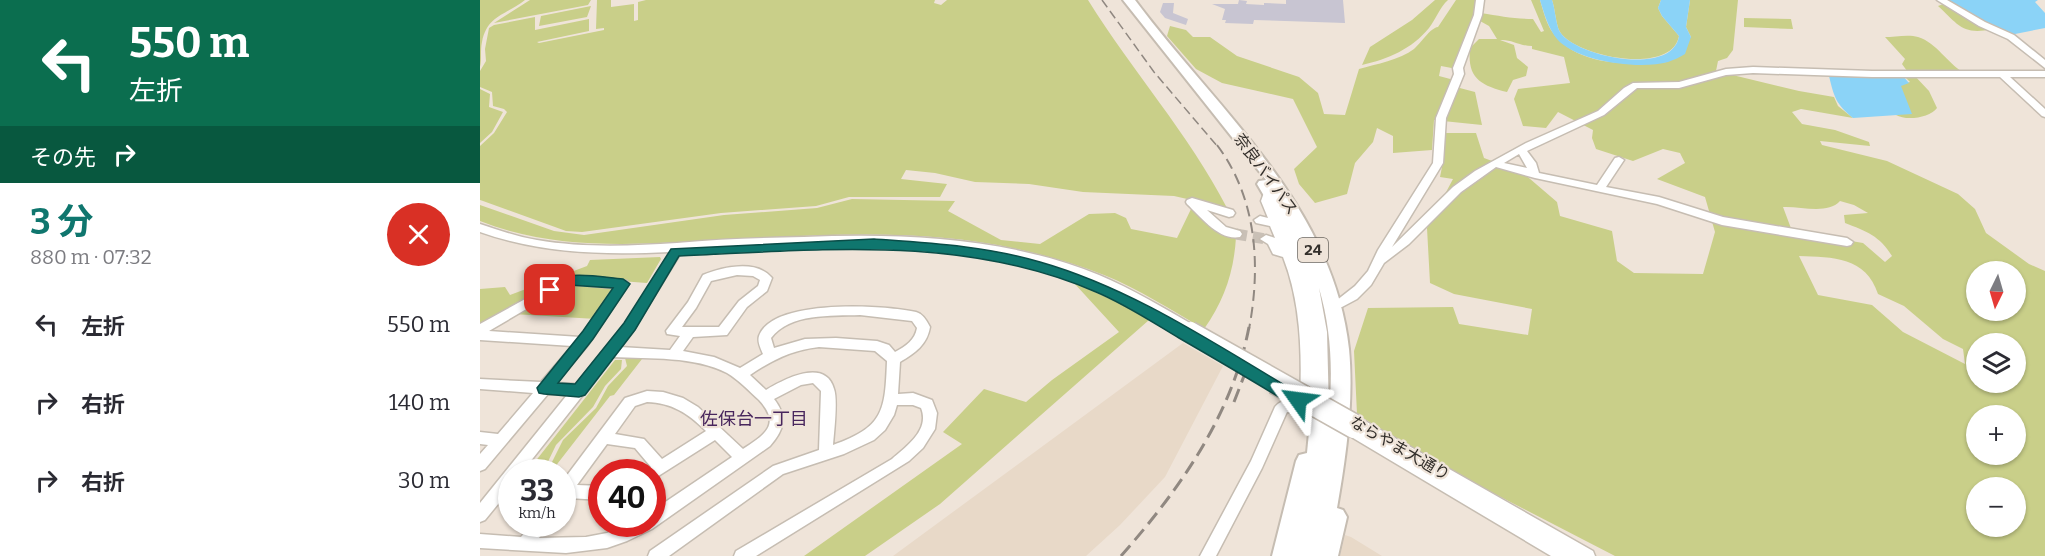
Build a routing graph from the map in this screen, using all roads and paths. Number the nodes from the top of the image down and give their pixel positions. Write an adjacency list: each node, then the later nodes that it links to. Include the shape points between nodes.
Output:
1 (1120, 0): 14 (highway, 奈良バイパス / 24, via 1138,28 1239,148)
2 (1129, 0): 42 (highway, 奈良バイパス / 24, via 1265,167 1304,227 1338,336)
3 (1480, 0): 25 (street, via 1459,74 1441,118 1438,164)
4 (1941, 0): 5 (street, via 2011,37)
5 (2045, 65)
6 (2001, 73): 7 (street); 8 (street); 9 (street, via 1753,70 1726,72 1679,85 1636,85 1599,114)
7 (2045, 74)
8 (2045, 114)
9 (1522, 151): 11 (street); 12 (street)
10 (1619, 160): 13 (street)
11 (1497, 164): 12 (street); 25 (street, via 1471,179 1401,248)
12 (1534, 173): 13 (street)
13 (1600, 188): 22 (street, via 1722,221)
14 (1269, 192): 17 (street, via 1266,201); 38 (highway, 奈良バイパス / 24, via 1304,260 1321,344)
15 (1229, 213): 19 (street, via 1191,202 1222,230)
16 (1260, 220): 17 (street)
17 (1274, 223): 24 (street)
18 (480, 228): 23 (street, ならやま大通り, via 555,246)
19 (1236, 234)
20 (480, 236): 23 (street, ならやま大通り, via 561,253 601,255)
21 (1266, 239): 24 (street, via 1275,244 1277,251)
22 (1847, 242)
23 (677, 249): 31 (street); 43 (street, ならやま大通り, bridge, via 874,243 968,250 1011,259 1118,296)
24 (1287, 253): 65 (street, via 1295,274 1305,330 1306,405 1300,409 1284,406 1280,411)
25 (1381, 260): 26 (street, via 1354,295)
26 (1338, 304)
27 (480, 330): 30 (street, via 567,280 623,284)
28 (690, 332): 28 (street, via 672,331 707,278 756,272 766,278 763,288 743,304 722,332); 33 (street)
29 (480, 335): 30 (street)
30 (583, 342): 37 (street)
31 (611, 352): 33 (street); 39 (street)
32 (770, 355): 34 (street, via 819,341 877,346); 34 (street, via 764,340 766,334 789,319 826,312 916,317 924,327 921,339); 35 (street)
33 (672, 356): 35 (street, via 716,363)
34 (894, 359): 41 (street)
35 (740, 375): 40 (street)
36 (480, 384): 37 (street)
37 (544, 388): 39 (street); 47 (street)
38 (1322, 388): 66 (highway, 24); 67 (highway, 奈良バイパス / 24, via 1317,459)
39 (579, 390): 50 (street)
40 (765, 398): 48 (street, via 797,379 825,383); 49 (street, via 775,407 778,422 765,442)
41 (891, 400): 48 (street, via 878,429 861,441); 64 (street, via 922,400 932,413 925,435 914,448 897,463)
42 (1340, 402): 68 (highway, 奈良バイパス / 24, via 1328,505); 69 (highway, 24, via 1338,502)
43 (1356, 427): 70 (street, ならやま大通り); 71 (street, ならやま大通り)
44 (715, 432): 46 (street, via 680,401 642,396 630,402); 49 (street); 53 (street)
45 (480, 438): 47 (street)
46 (604, 438): 51 (street, via 639,443); 54 (street)
47 (501, 440): 52 (street)
48 (825, 452): 63 (street, via 764,478)
49 (742, 458): 56 (street)
50 (525, 459)
51 (649, 459)
52 (480, 465)
53 (666, 465)
54 (576, 476)
55 (498, 493): 57 (street)
56 (666, 510)
57 (480, 515)
58 (531, 537): 61 (street)
59 (623, 537): 62 (street)
60 (480, 541): 61 (street)
61 (525, 545): 62 (street)
62 (603, 549)
63 (656, 556)
64 (742, 556)
65 (1208, 556)
66 (1283, 556)
67 (1298, 556)
68 (1314, 556)
69 (1327, 556)
70 (1565, 556)
71 (1587, 556)

